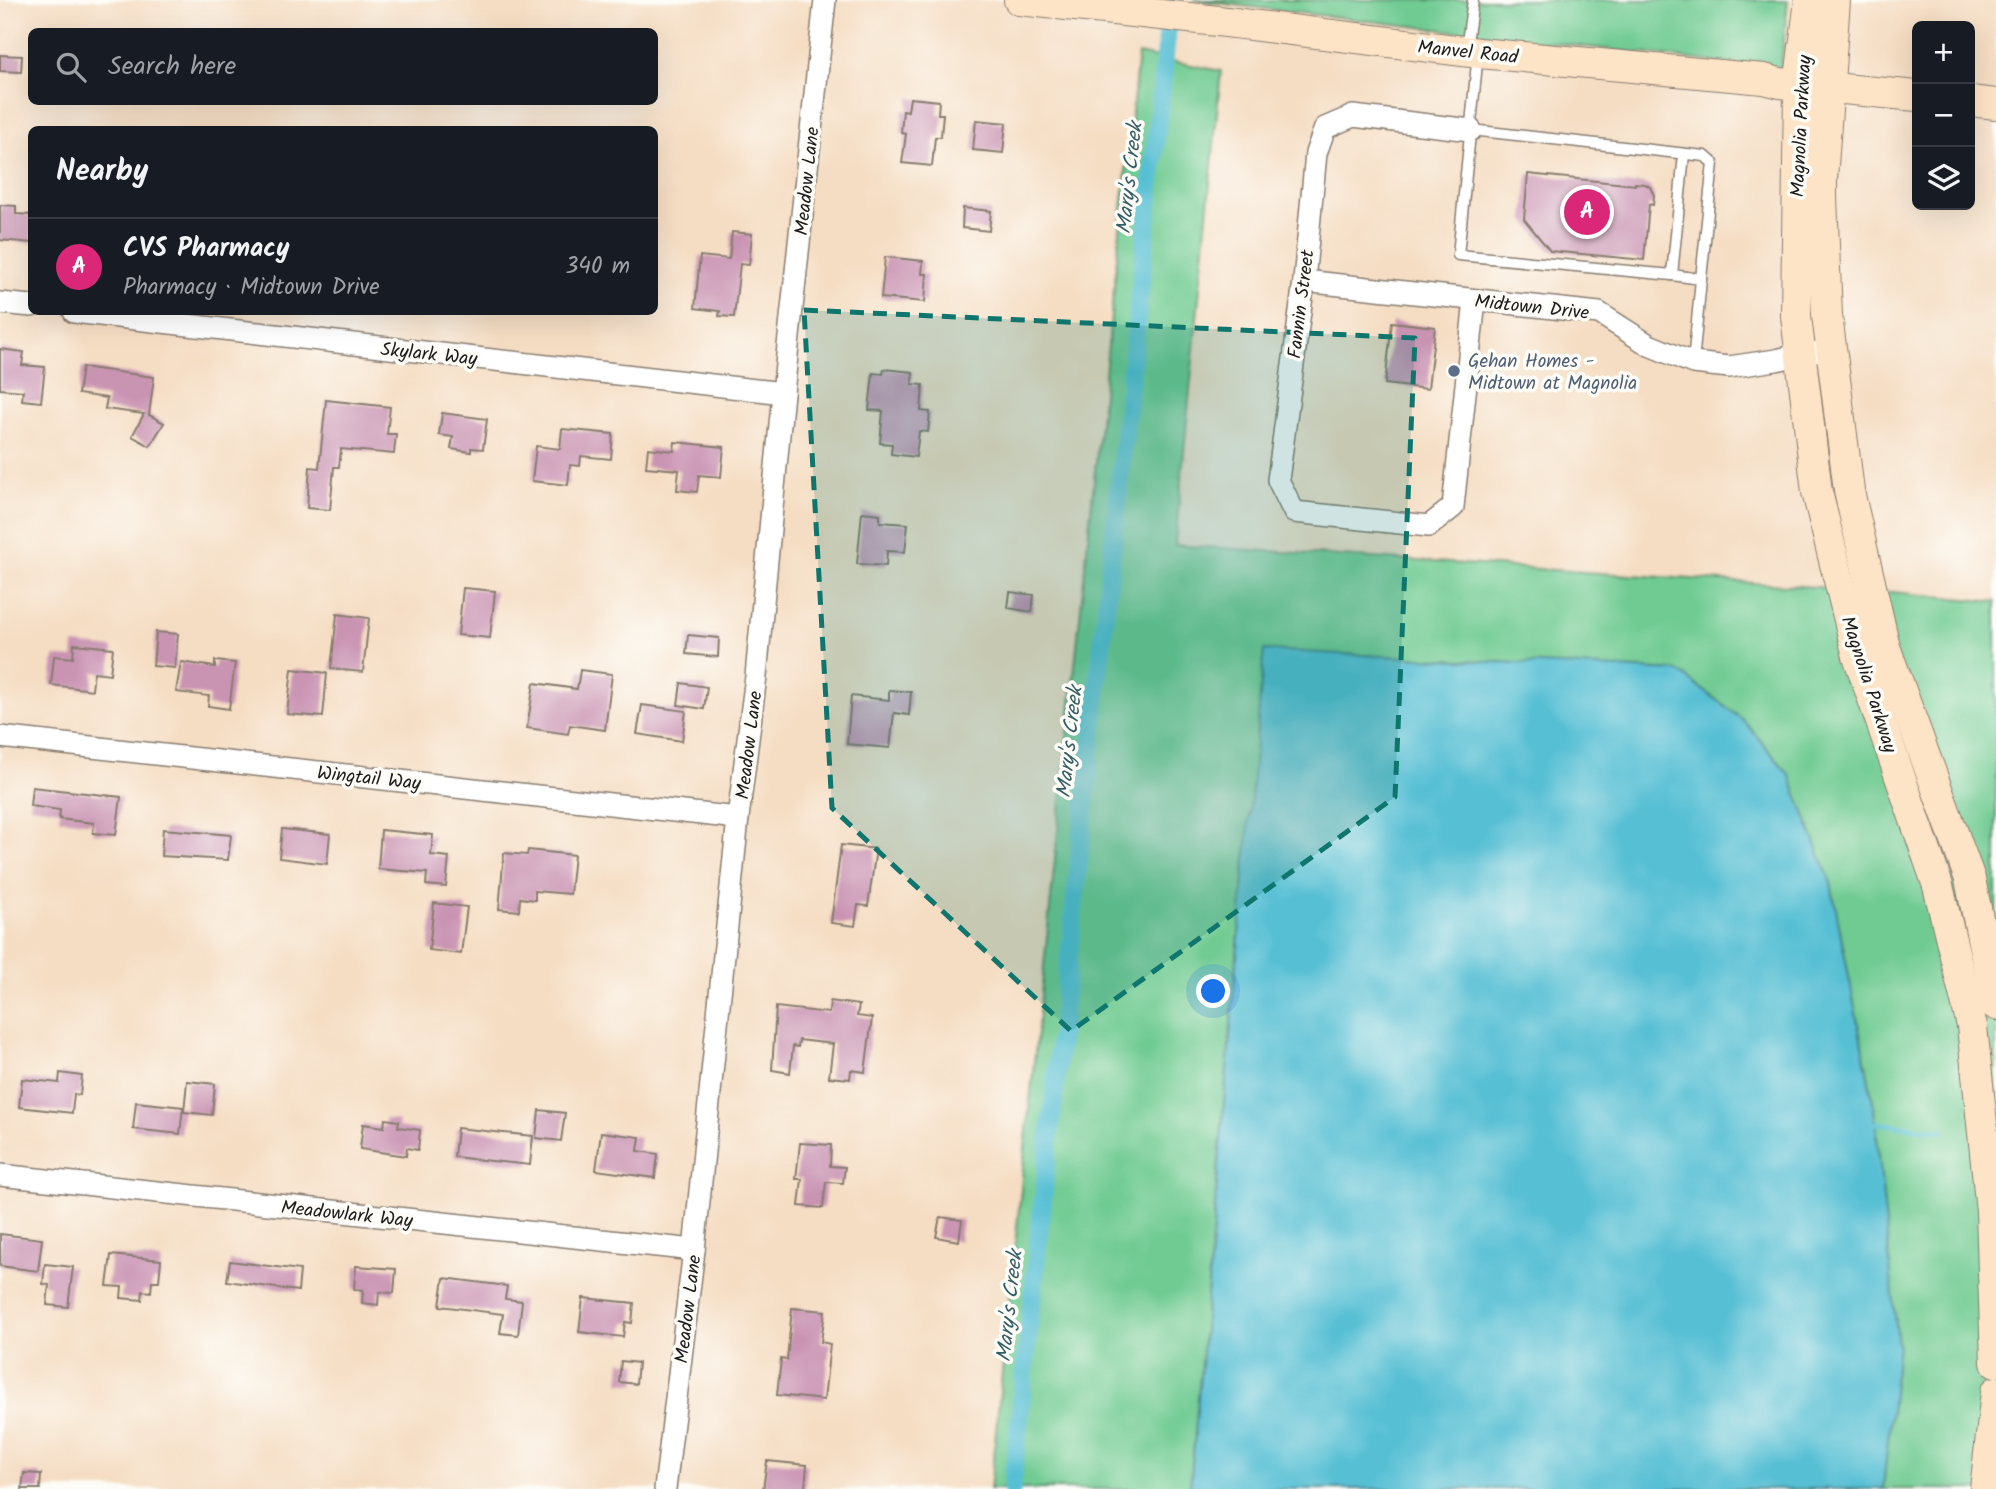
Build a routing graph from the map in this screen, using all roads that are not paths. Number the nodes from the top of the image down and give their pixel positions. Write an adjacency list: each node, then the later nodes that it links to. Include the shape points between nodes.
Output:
1 (825, 0): 24 (street, Meadow Lane)
2 (1019, 0): 6 (street, Manvel Road)
3 (1473, 0): 6 (lane)
4 (1810, 0): 7 (street, Magnolia Parkway)
5 (1835, 0): 8 (street, Magnolia Parkway)
6 (1472, 52): 7 (street, Manvel Road); 12 (lane)
7 (1799, 86): 8 (street, Manvel Road); 22 (street, Magnolia Parkway, via 1796,316)
8 (1829, 88): 9 (street, Manvel Road); 21 (street, Magnolia Parkway, via 1822,179)
9 (1912, 96)
10 (1975, 102): 11 (street)
11 (1996, 104)
12 (1471, 130): 13 (lane); 14 (lane, via 1458,255); 16 (street, Fannin Street, via 1353,116 1325,128 1316,153)
13 (1684, 154): 14 (lane); 15 (lane, via 1705,156 1713,163)
14 (1672, 275): 15 (lane)
15 (1701, 279): 23 (lane)
16 (1304, 281): 17 (street, Midtown Drive); 17 (street, Fannin Street, via 1278,480 1294,512 1429,527 1453,507)
17 (1475, 300): 23 (street, Midtown Drive, via 1599,313 1649,345)
18 (0, 303): 19 (street)
19 (28, 306)
20 (100, 315): 24 (street, Skylark Way)
21 (1831, 348): 22 (street, Midtown Drive); 28 (street, Magnolia Parkway, via 1849,491 1885,647 1970,879)
22 (1801, 355): 23 (street, Midtown Drive, via 1729,367); 27 (street, Magnolia Parkway, via 1817,492 1858,656 1938,886)
23 (1693, 363)
24 (783, 393): 26 (street, Meadow Lane)
25 (0, 737): 26 (street, Wingtail Way)
26 (738, 818): 30 (street, Meadow Lane)
27 (1961, 983): 28 (street); 31 (street, Magnolia Parkway, via 1972,1026 1989,1198)
28 (1993, 991)
29 (0, 1175): 30 (street, Meadowlark Way)
30 (694, 1251): 34 (street, Meadow Lane)
31 (1996, 1353): 32 (street, Magnolia Parkway)
32 (1996, 1362)
33 (1996, 1392): 35 (street)
34 (665, 1489)
35 (1984, 1489)

